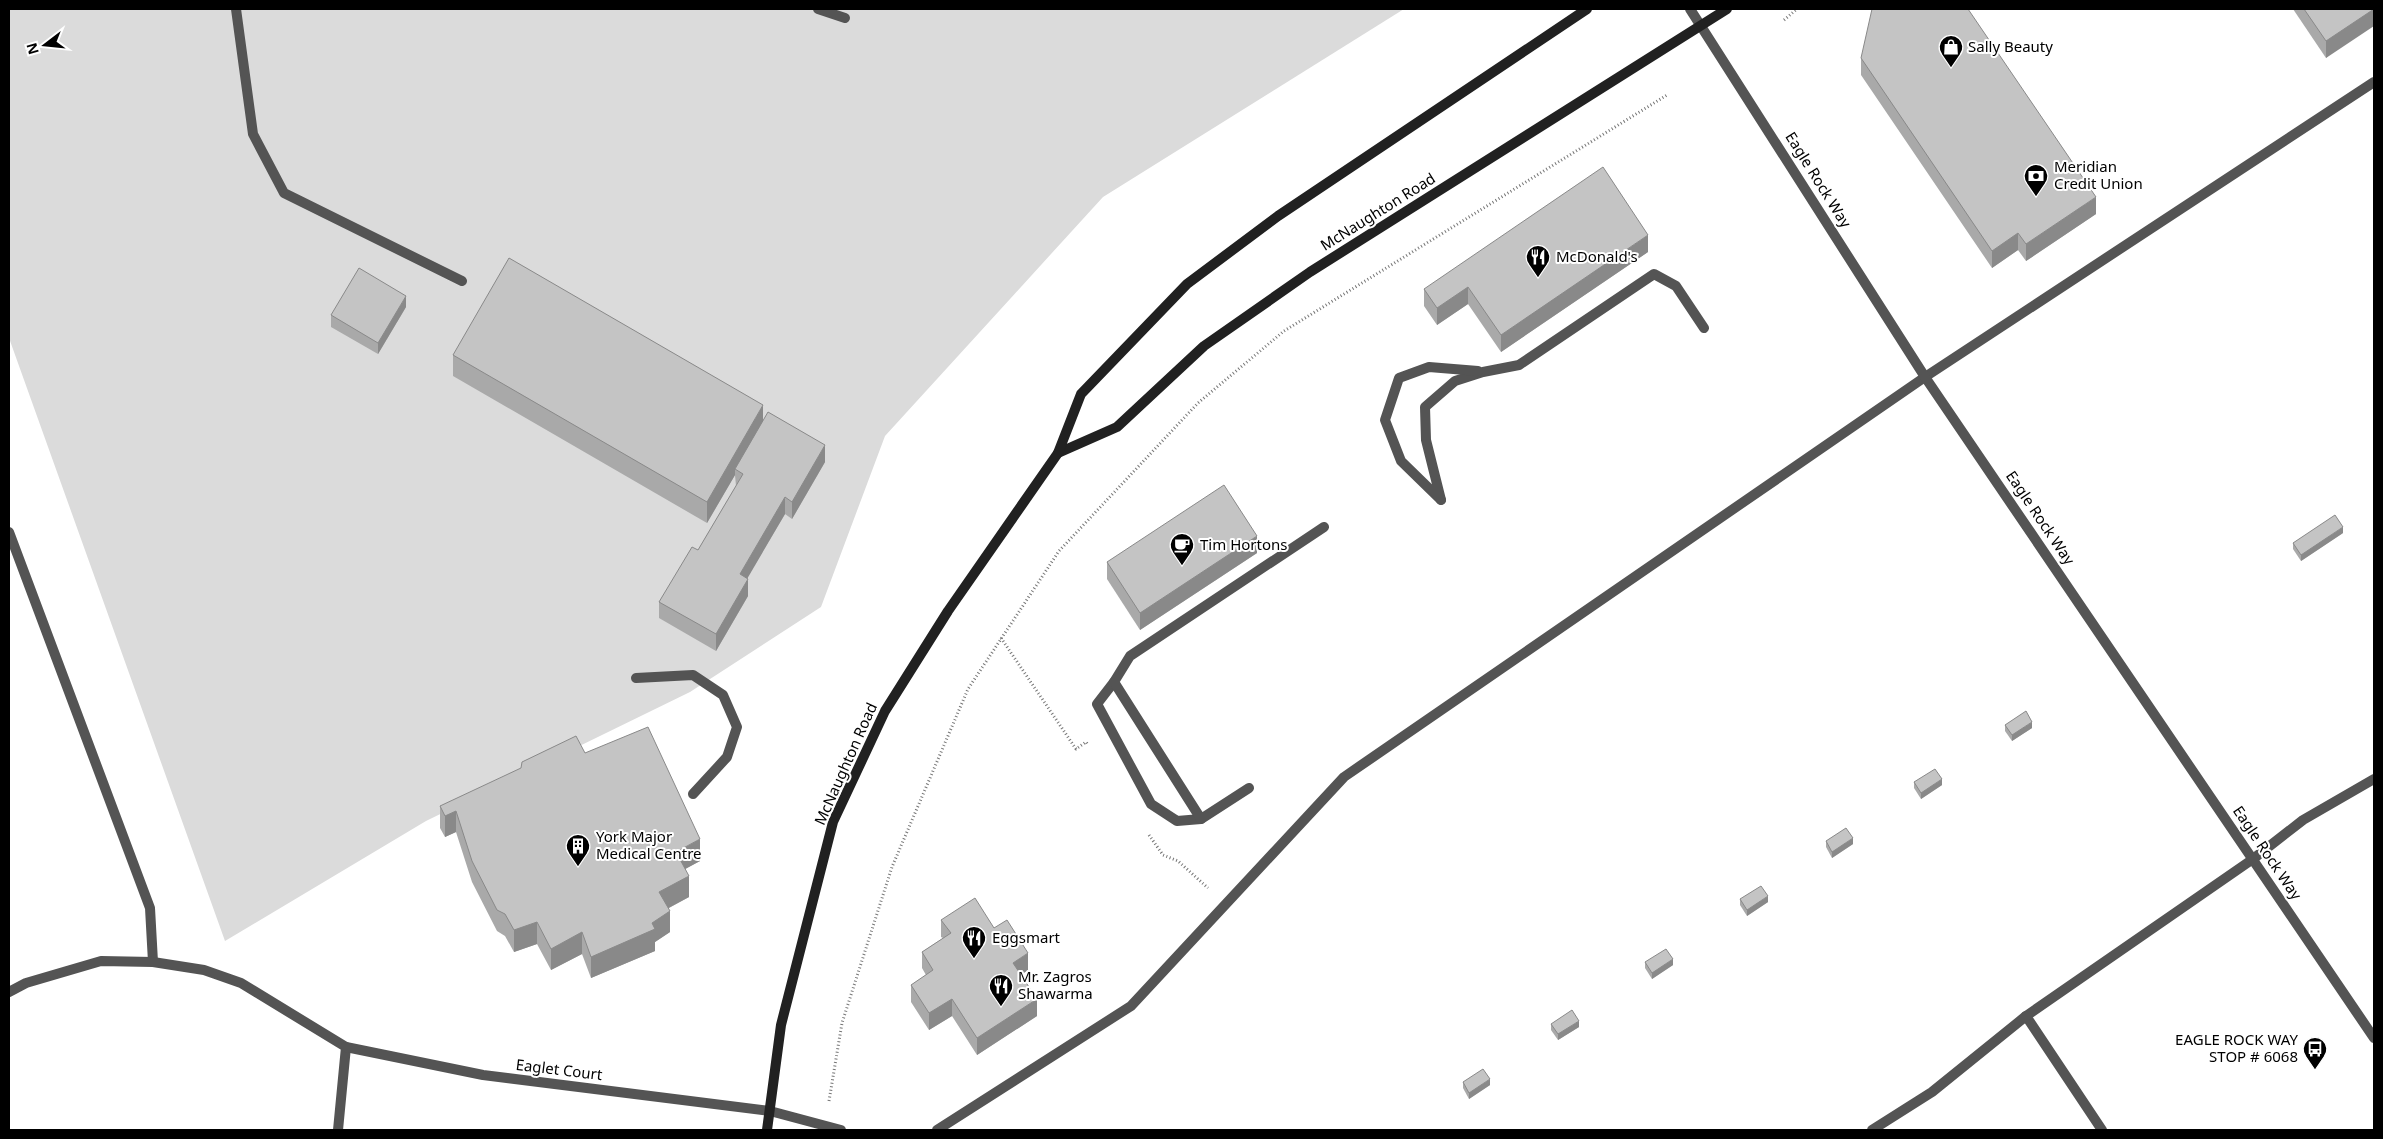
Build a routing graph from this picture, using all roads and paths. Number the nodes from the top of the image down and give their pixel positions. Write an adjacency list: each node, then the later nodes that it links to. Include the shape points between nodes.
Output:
1 (236, 9): 12 (street, via 253,134 284,193)
2 (818, 9): 7 (street)
3 (1587, 9): 16 (street, McNaughton Road, via 1278,216 1187,284 1081,394)
4 (1690, 9): 9 (street, Eagle Rock Way)
5 (1727, 9): 9 (street, McNaughton Road)
6 (1797, 9): 8 (path)
7 (845, 18)
8 (1784, 20)
9 (1700, 27): 15 (street, Eagle Rock Way); 16 (street, McNaughton Road, via 1310,272 1204,346 1116,427)
10 (2374, 82): 15 (street)
11 (1667, 95): 32 (path, via 1284,331 1198,402 1059,551 968,689 892,868 842,1023)
12 (462, 281)
13 (1704, 328): 14 (street, via 1676,286 1654,274 1519,365)
14 (1483, 372): 14 (street, via 1455,381 1425,407 1426,440 1442,500 1401,461 1385,420 1399,378 1430,367)
15 (1925, 377): 25 (street, Eagle Rock Way); 36 (street, via 1344,777 1131,1006)
16 (1058, 453): 31 (street, McNaughton Road, via 948,611 885,711 833,822 781,1025)
17 (1324, 527): 20 (street, via 1130,656)
18 (9, 532): 26 (street, via 150,908)
19 (636, 678): 23 (street, via 693,675 723,695 737,727 727,757)
20 (1114, 682): 24 (street); 24 (street, via 1097,704 1151,804 1177,821)
21 (2374, 779): 25 (street, via 2303,820)
22 (1249, 788): 24 (street)
23 (693, 794)
24 (1200, 819)
25 (2253, 860): 28 (street); 29 (street, Eagle Rock Way)
26 (152, 962): 27 (street, Eaglet Court, via 101,961 26,983); 30 (street, Eaglet Court, via 204,970 241,983)
27 (9, 992)
28 (2026, 1016): 37 (street, via 1932,1092); 38 (street)
29 (2374, 1038)
30 (346, 1047): 31 (street, Eaglet Court, via 483,1075); 33 (street)
31 (770, 1111): 32 (street, Eaglet Court); 34 (street, McNaughton Road)
32 (824, 1126): 35 (street, Eaglet Court)
33 (338, 1130)
34 (767, 1130)
35 (841, 1130)
36 (937, 1130)
37 (1872, 1130)
38 (2102, 1130)

